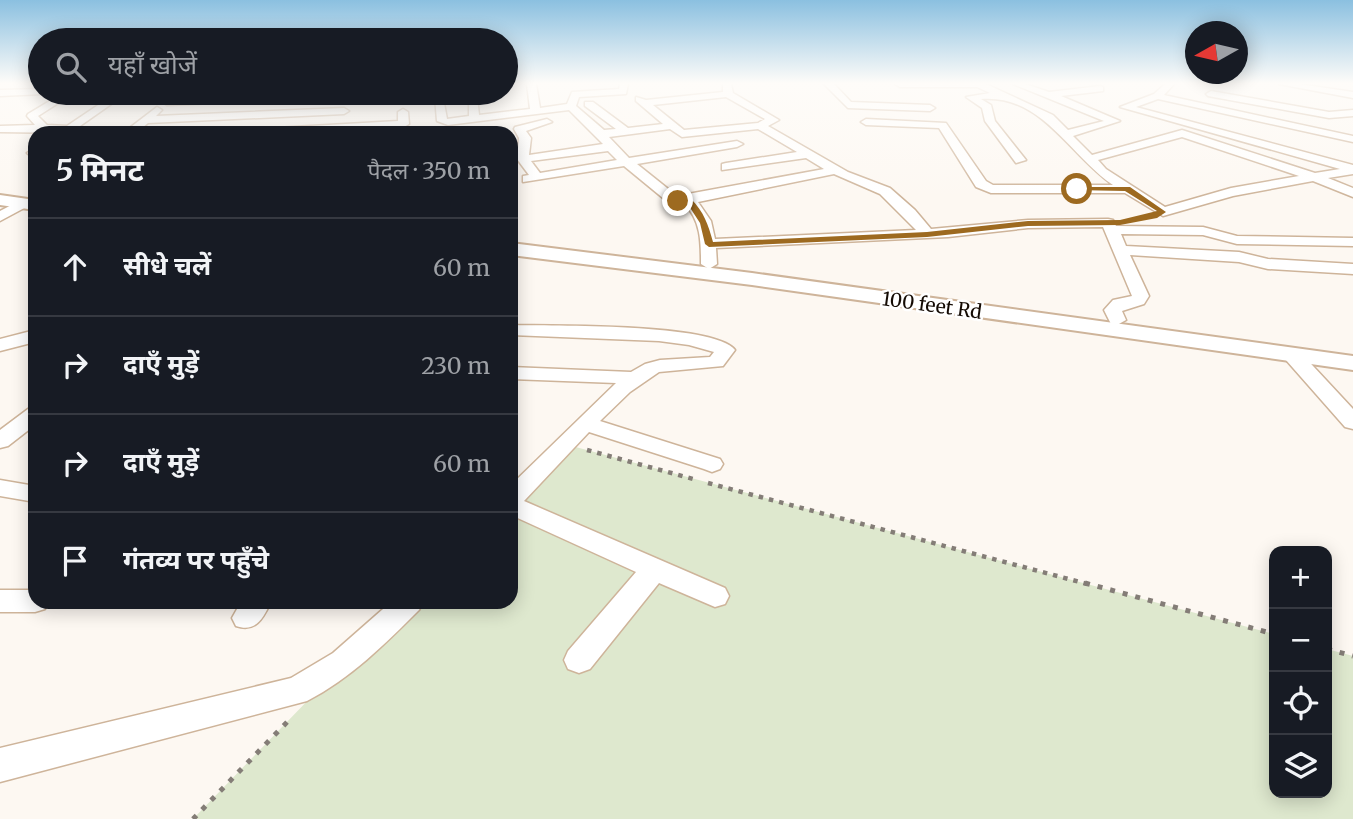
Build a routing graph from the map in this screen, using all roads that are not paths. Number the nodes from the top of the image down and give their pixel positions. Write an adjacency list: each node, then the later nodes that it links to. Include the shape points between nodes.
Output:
1 (550, 122): 25 (street, via 519,129 525,138)
2 (587, 122): 19 (street)
3 (613, 122): 18 (street)
4 (666, 122): 15 (street)
5 (766, 122): 13 (street)
6 (872, 122): 34 (street, via 942,125 981,184 991,188)
7 (991, 122): 27 (street)
8 (1055, 122): 20 (street)
9 (1110, 122): 20 (street)
10 (1181, 122): 30 (street)
11 (1269, 122): 21 (street)
12 (405, 123): 14 (street)
13 (757, 125): 15 (street, via 684,135); 24 (street)
14 (378, 126)
15 (670, 126): 18 (street)
16 (28, 128): 17 (street)
17 (0, 129)
18 (625, 131): 19 (street)
19 (602, 134): 23 (street)
20 (1067, 134): 26 (street)
21 (1353, 139)
22 (737, 144): 28 (street)
23 (610, 147): 25 (street); 28 (street)
24 (810, 154): 29 (street); 31 (street)
25 (523, 159): 28 (street, via 532,178)
26 (1089, 159): 32 (street, via 1182,132); 34 (street)
27 (1020, 160)
28 (626, 163): 39 (street, via 674,200)
29 (726, 167)
30 (1353, 169): 32 (street)
31 (836, 170): 39 (street); 46 (street, via 891,195)
32 (1314, 177): 33 (street); 36 (street)
33 (1296, 181): 42 (street); 43 (street, via 1231,192)
34 (1127, 189): 43 (street)
35 (0, 191): 38 (main road)
36 (1353, 193)
37 (0, 200): 40 (main road)
38 (28, 200)
39 (688, 200): 51 (street, via 704,223)
40 (28, 201)
41 (28, 203): 44 (street)
42 (1353, 209)
43 (1163, 212): 45 (street)
44 (0, 217)
45 (1110, 227): 46 (street, via 1010,225); 48 (street, via 1203,231 1237,240); 50 (street)
46 (927, 234): 51 (street)
47 (518, 240): 51 (main road)
48 (1353, 242)
49 (518, 250): 58 (main road, 100 feet Rd)
50 (1121, 250): 52 (street); 53 (street, via 1141,296 1119,304 1113,310)
51 (709, 254): 53 (main road)
52 (1353, 269)
53 (1117, 320): 57 (main road)
54 (518, 330): 61 (street, via 662,337 708,342 726,350 716,362 650,368)
55 (28, 338): 56 (street)
56 (0, 345)
57 (1353, 351)
58 (1293, 356): 59 (main road, 100 feet Rd); 63 (street)
59 (1353, 363)
60 (518, 373): 61 (street)
61 (635, 378): 64 (street)
62 (28, 419): 65 (street)
63 (1353, 422)
64 (587, 424): 66 (street); 69 (street)
65 (0, 441)
66 (712, 464)
67 (0, 488): 68 (street)
68 (28, 493)
69 (518, 493)
70 (518, 508): 71 (street)
71 (654, 569): 72 (street); 76 (street)
72 (715, 596)
73 (0, 601): 74 (street)
74 (28, 601)
75 (402, 609): 77 (street, via 352,659 296,691)
76 (579, 660)
77 (0, 765)

